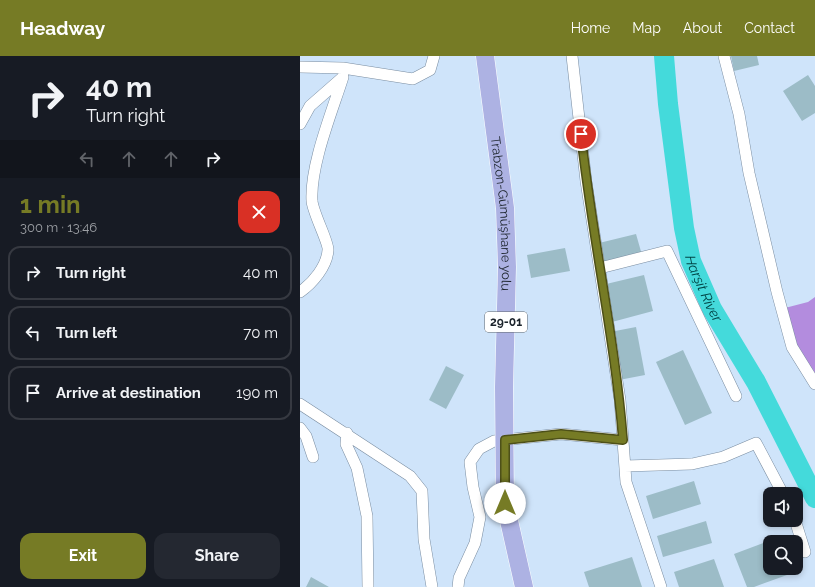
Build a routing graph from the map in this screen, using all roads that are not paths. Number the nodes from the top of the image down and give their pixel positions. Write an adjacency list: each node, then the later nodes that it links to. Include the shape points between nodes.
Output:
1 (434, 56): 6 (street, via 430,70 413,79)
2 (485, 56): 15 (main road, Trabzon-Gümüşhane yolu / 29-01, via 505,208)
3 (572, 56): 8 (street, via 586,181)
4 (724, 56): 10 (street, via 739,114 749,173 792,347)
5 (300, 67): 6 (street)
6 (343, 73): 7 (street, via 310,106); 9 (street, via 316,162 312,202 329,249 324,267)
7 (300, 124)
8 (600, 268): 11 (street, via 667,251); 16 (street, via 620,400)
9 (300, 292)
10 (815, 384)
11 (736, 396)
12 (300, 404): 14 (street)
13 (300, 428): 17 (street)
14 (347, 433): 22 (street, via 346,444 357,468 367,516); 23 (street, via 368,450 410,476 422,491 424,539)
15 (505, 440): 16 (street, via 561,434); 24 (street, via 494,441 479,449 470,462 480,517 475,543); 25 (main road, Trabzon-Gümüşhane yolu / 29-01, via 505,503)
16 (623, 440): 18 (street)
17 (314, 457)
18 (625, 466): 19 (street, via 692,464 723,457 756,442); 26 (street, via 626,482)
19 (779, 487)
20 (797, 527): 21 (street)
21 (805, 552)
22 (368, 587)
23 (432, 587)
24 (458, 587)
25 (524, 587)
26 (661, 587)

